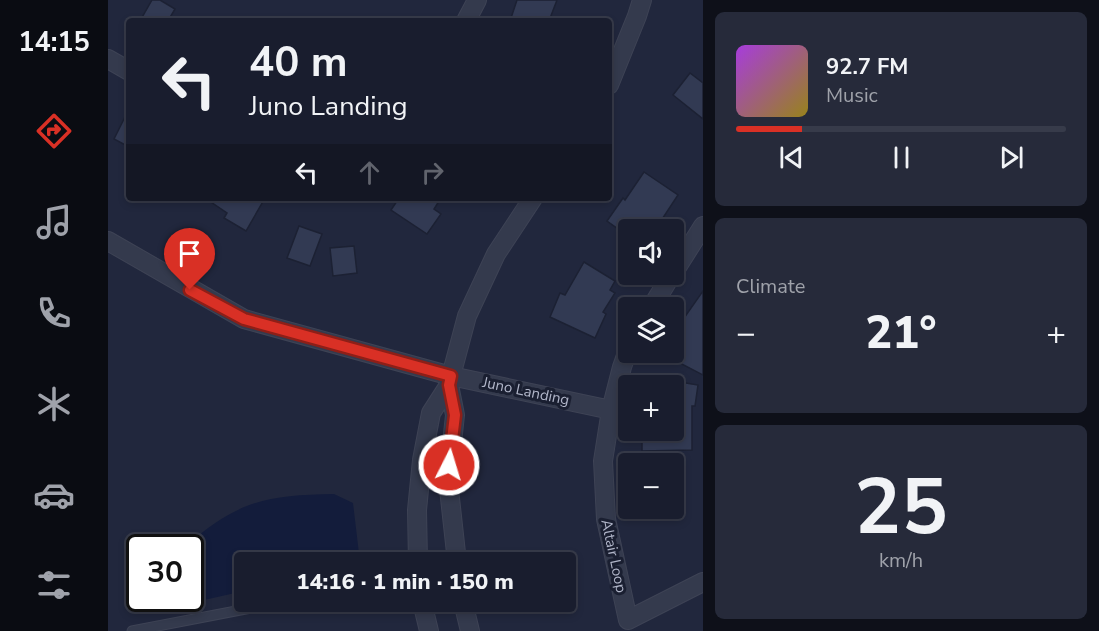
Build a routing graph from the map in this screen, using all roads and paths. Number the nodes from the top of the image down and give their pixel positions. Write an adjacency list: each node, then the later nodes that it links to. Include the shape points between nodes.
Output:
1 (477, 0): 3 (street)
2 (642, 0): 6 (street)
3 (468, 18)
4 (108, 59): 5 (street)
5 (126, 69)
6 (612, 78)
7 (532, 201): 12 (street, via 496,254 467,316)
8 (703, 226): 10 (street)
9 (108, 241): 12 (street, Juno Landing, via 244,319)
10 (684, 256)
11 (623, 363): 13 (street, Altair Loop)
12 (450, 380): 13 (street, Juno Landing); 14 (street, via 431,413 422,460); 15 (street, via 455,415 448,480)
13 (611, 410): 16 (street, Altair Loop, via 603,461 606,519 628,620)
14 (418, 552)
15 (456, 552)
16 (703, 582)
17 (234, 611): 20 (lane)
18 (424, 612): 21 (street)
19 (466, 612): 22 (street)
20 (132, 631)
21 (429, 631)
22 (470, 631)

